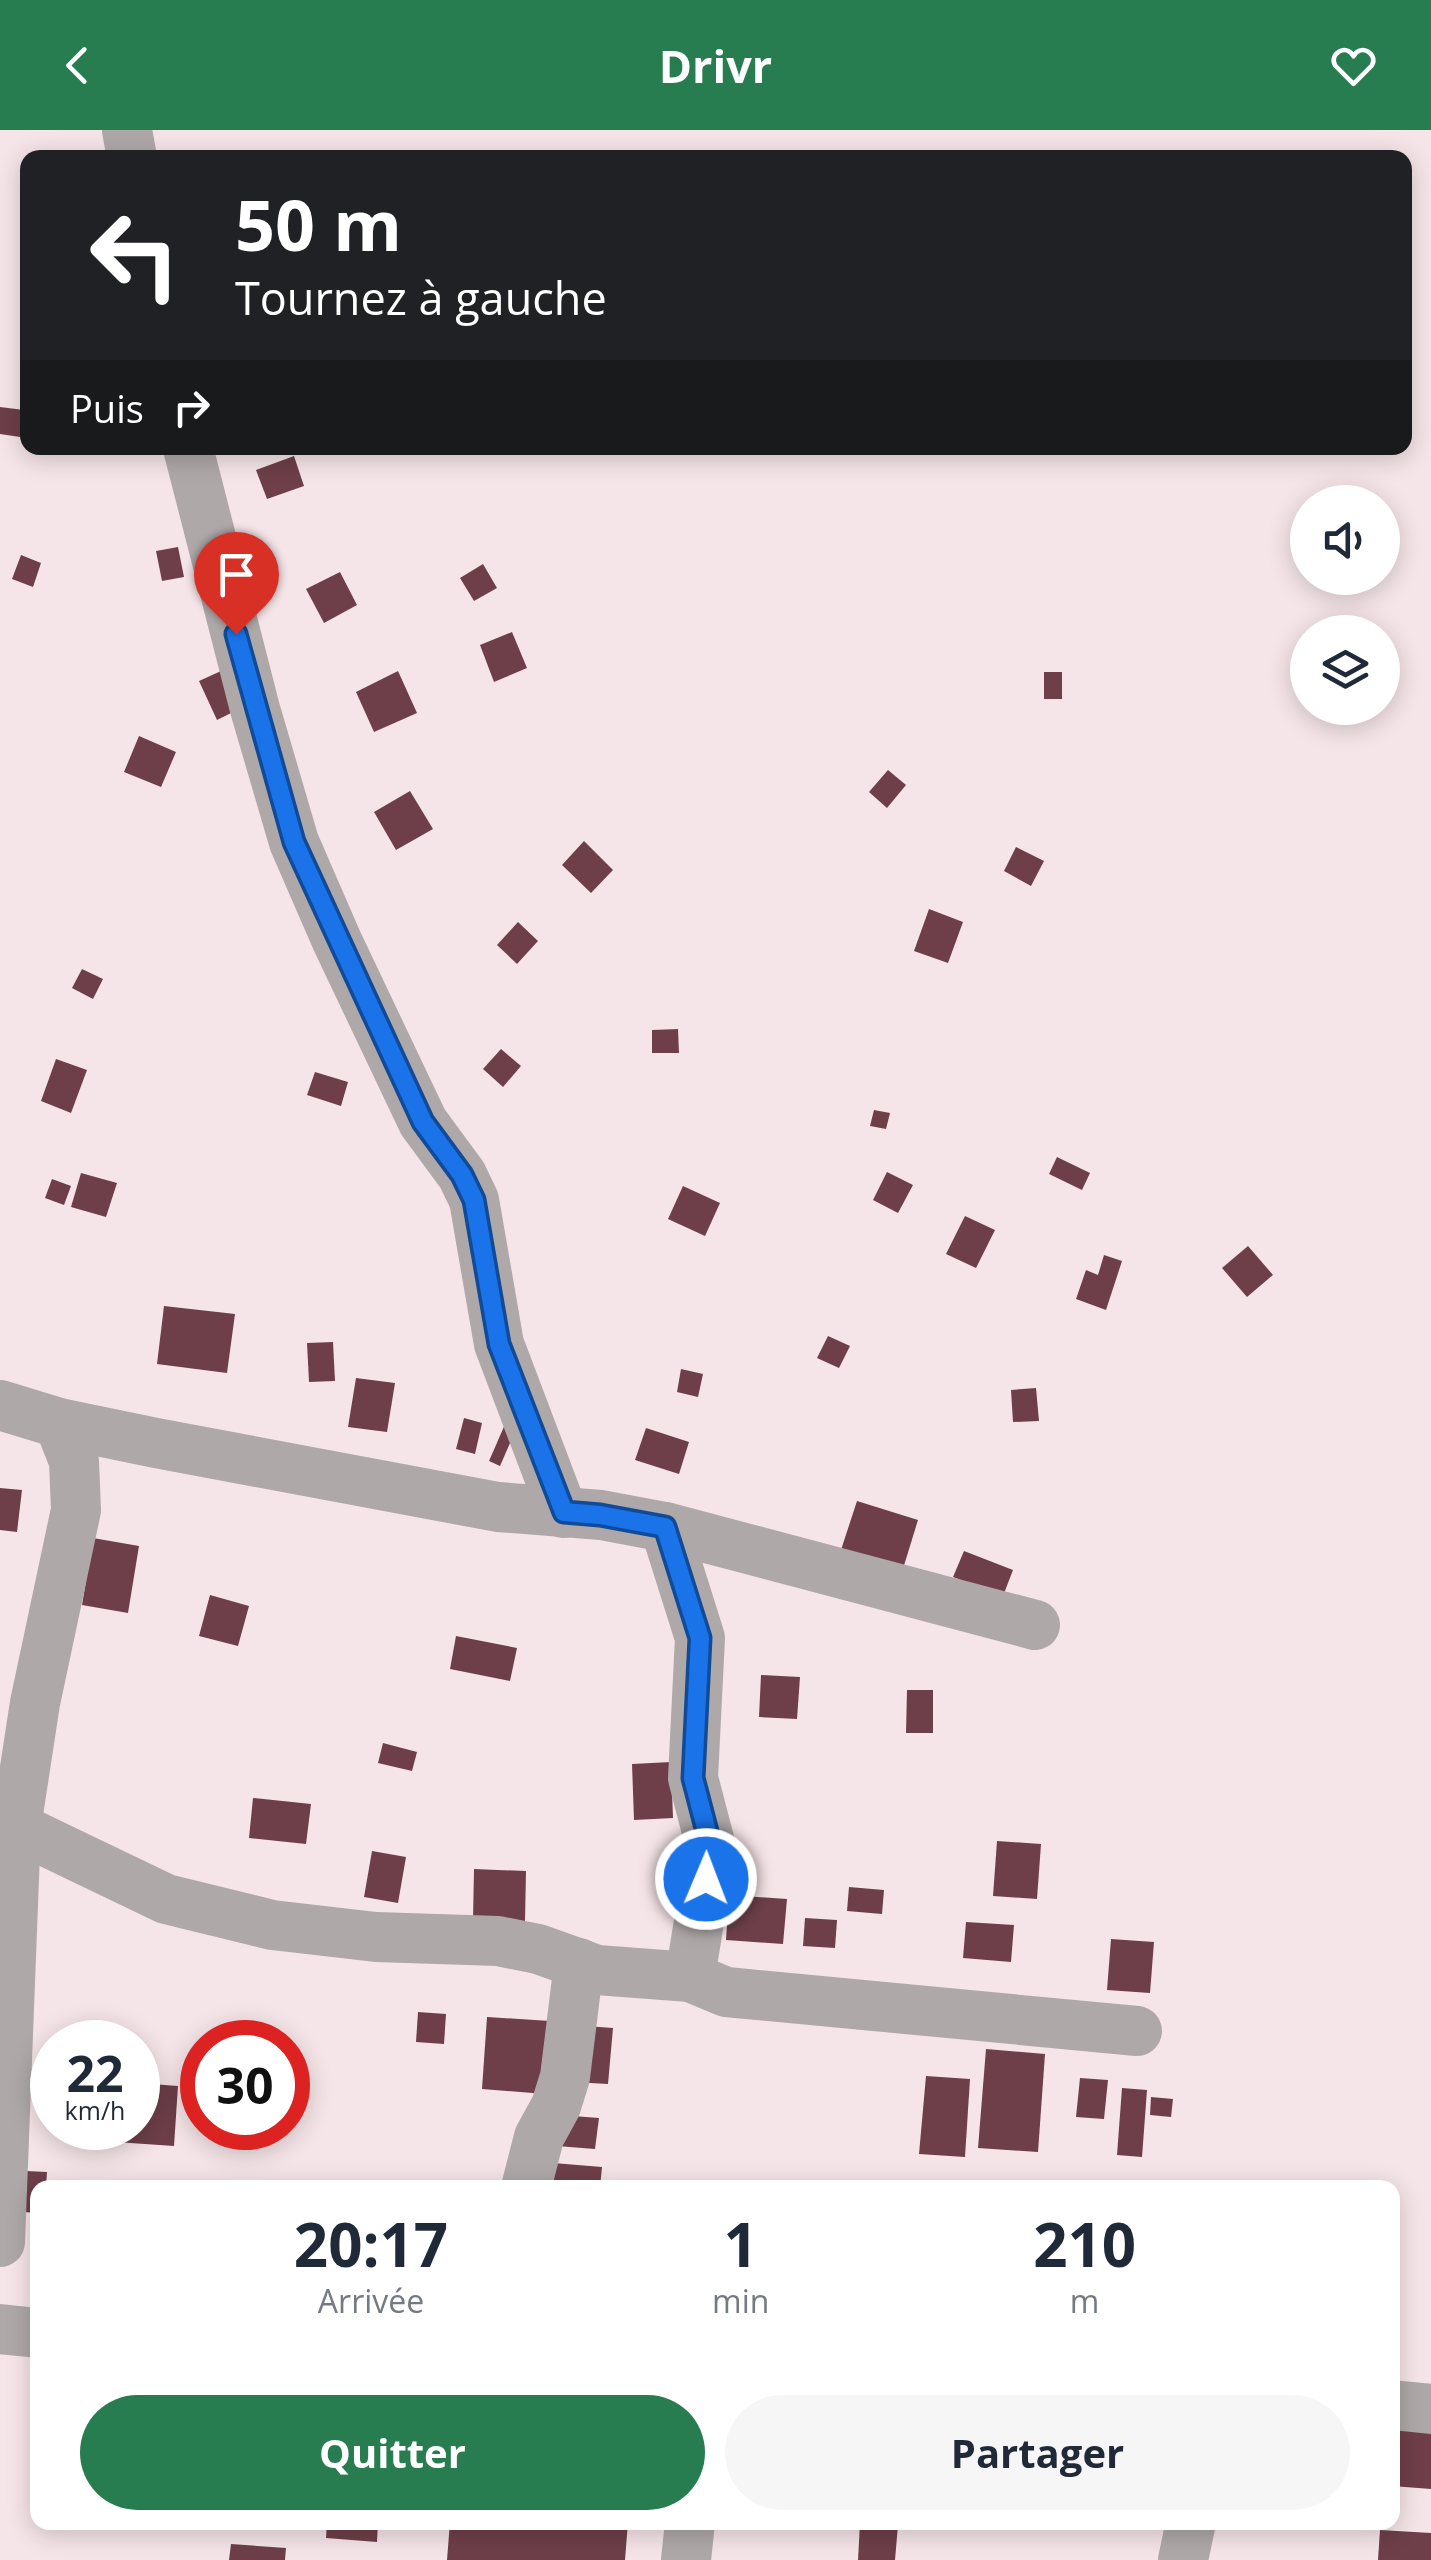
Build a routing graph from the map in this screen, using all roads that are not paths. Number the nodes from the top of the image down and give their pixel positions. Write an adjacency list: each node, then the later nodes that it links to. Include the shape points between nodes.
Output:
1 (190, 455): 4 (street, via 294,842 423,1122 474,1200 499,1344)
2 (0, 1405): 3 (street)
3 (59, 1423): 4 (street, via 498,1507); 7 (street, via 74,1461 76,1510 34,1703)
4 (564, 1512): 5 (street)
5 (665, 1527): 6 (street); 9 (street, via 700,1638 693,1778 711,1847)
6 (1035, 1625)
7 (16, 1826): 8 (street, via 166,1899 376,1938 498,1941); 12 (street)
8 (580, 1963): 9 (street); 11 (street, via 565,2077)
9 (690, 1977): 10 (street, via 726,1992)
10 (1137, 2031)
11 (528, 2180)
12 (0, 2242)
13 (0, 2329): 14 (street)
14 (30, 2332)
15 (1400, 2406): 16 (street)
16 (1431, 2408)
17 (689, 2530): 19 (street)
18 (1190, 2530): 20 (street)
19 (686, 2560)
20 (1184, 2560)

